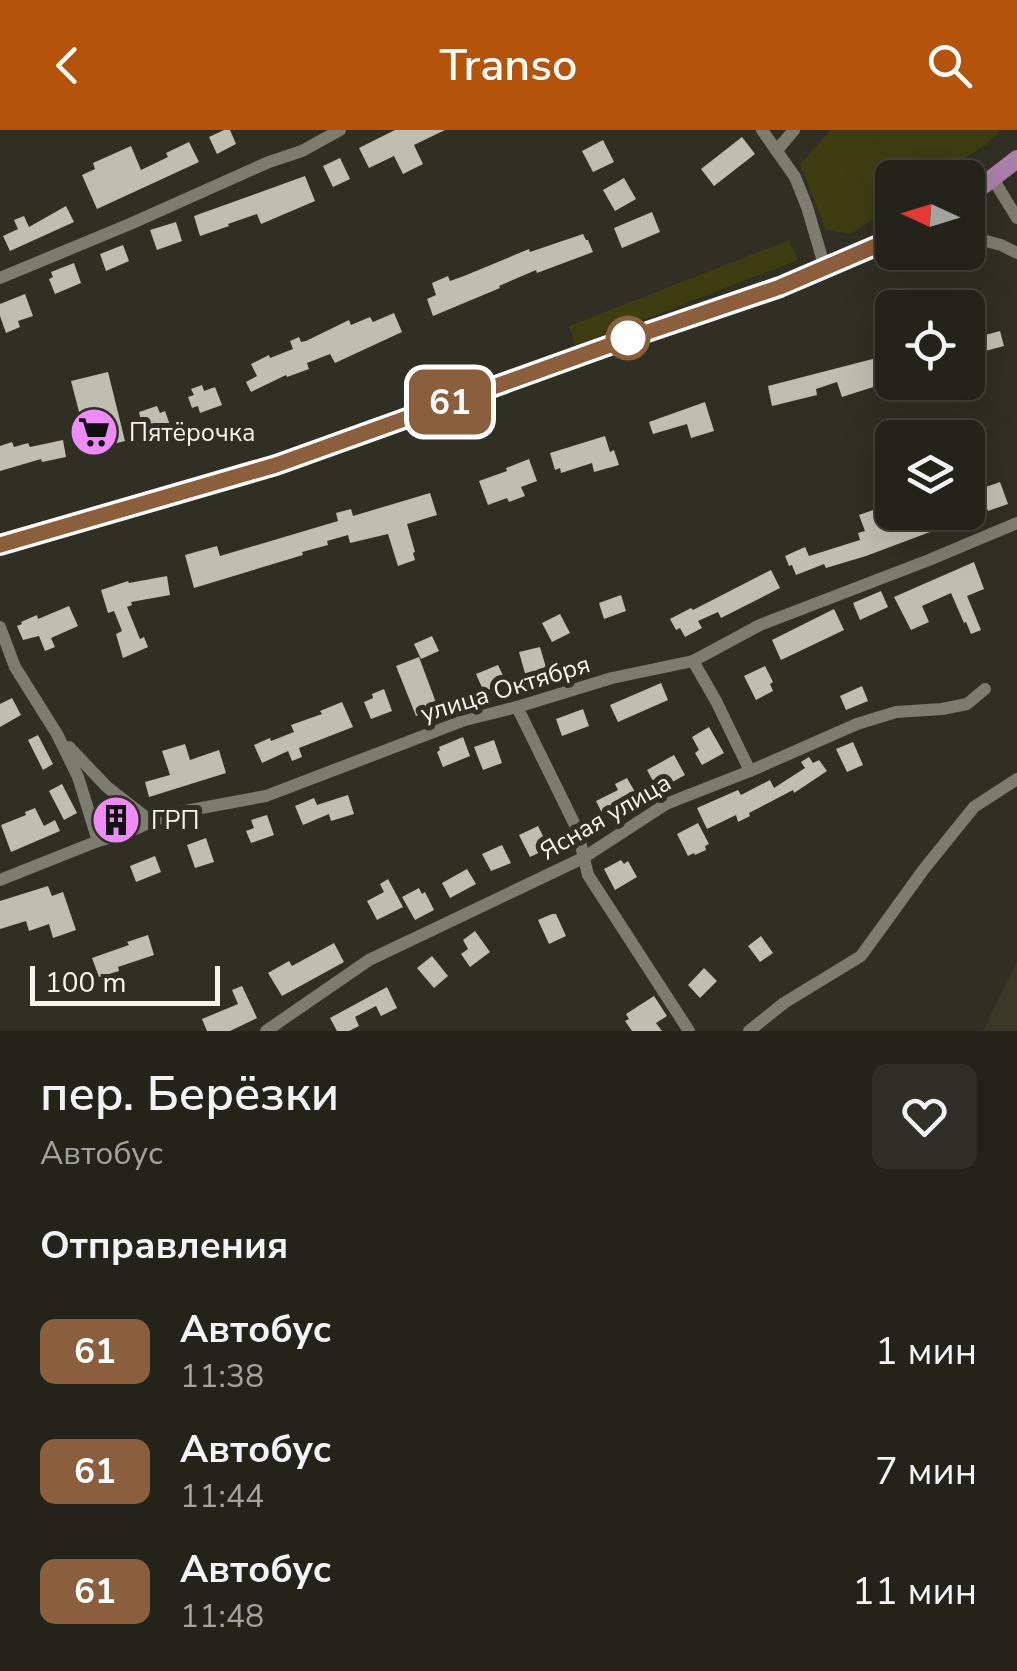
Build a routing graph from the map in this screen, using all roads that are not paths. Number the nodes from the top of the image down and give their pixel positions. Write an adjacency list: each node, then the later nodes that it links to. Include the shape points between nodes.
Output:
1 (340, 130): 13 (street, via 302,152)
2 (762, 130): 4 (street)
3 (794, 130): 4 (street)
4 (777, 150): 12 (street, via 808,207)
5 (1017, 159): 6 (main road)
6 (993, 179): 7 (main road); 8 (street)
7 (985, 185)
8 (1017, 218)
9 (985, 241): 11 (street)
10 (875, 247): 12 (main road)
11 (1017, 254)
12 (825, 268): 15 (main road, via 276,465)
13 (0, 278)
14 (1017, 523): 17 (street, улица Октября, via 760,625)
15 (0, 545)
16 (0, 626): 20 (street, via 15,667)
17 (693, 661): 19 (street, улица Октября); 21 (street)
18 (985, 689): 21 (street, Ясная улица, via 967,704 857,724)
19 (517, 707): 23 (street, улица Октября, via 465,720 266,796); 25 (street, via 577,830)
20 (58, 734): 23 (street, via 106,788); 24 (street)
21 (750, 771): 25 (street, Ясная улица, via 666,804)
22 (1017, 778): 29 (street, via 974,807 860,956)
23 (152, 822): 24 (street, улица Октября)
24 (98, 841): 26 (street, улица Октября)
25 (583, 858): 27 (street, Ясная улица, via 370,960); 28 (street)
26 (0, 880)
27 (266, 1031)
28 (689, 1031)
29 (749, 1031)

